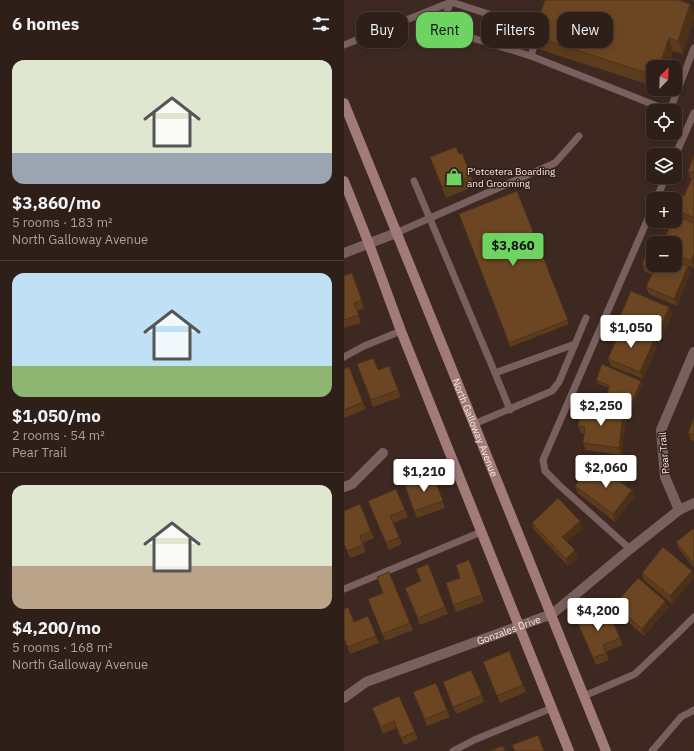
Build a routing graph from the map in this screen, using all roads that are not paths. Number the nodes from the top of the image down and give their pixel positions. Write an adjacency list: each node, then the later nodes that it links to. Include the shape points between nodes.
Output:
1 (450, 1): 2 (lane); 3 (lane); 6 (lane, via 440,28)
2 (483, 12)
3 (344, 45)
4 (532, 48): 6 (lane)
5 (694, 48): 6 (lane, via 670,110)
6 (530, 56)
7 (344, 103): 15 (main road, North Galloway Avenue)
8 (694, 113): 10 (lane)
9 (578, 136): 13 (lane, via 555,163)
10 (679, 148)
11 (344, 181): 16 (main road)
12 (414, 181): 13 (lane)
13 (429, 218): 15 (lane); 23 (lane)
14 (646, 223): 31 (lane, via 543,460 545,471)
15 (396, 233): 16 (street); 25 (main road, North Galloway Avenue)
16 (369, 244): 17 (street); 19 (main road)
17 (344, 253)
18 (586, 318): 20 (lane)
19 (401, 331): 22 (lane); 30 (main road)
20 (575, 344): 23 (lane); 24 (lane, via 552,392)
21 (694, 352): 29 (street, Pear Trail, via 661,430 665,477)
22 (344, 357)
23 (495, 374): 24 (lane)
24 (510, 410): 25 (lane)
25 (474, 424): 33 (main road, North Galloway Avenue)
26 (383, 453): 27 (street, via 352,484)
27 (344, 487)
28 (694, 503): 29 (street, Gonzales Drive)
29 (679, 510): 31 (street, Gonzales Drive)
30 (481, 532): 32 (lane); 35 (main road)
31 (630, 549): 33 (street, Gonzales Drive)
32 (344, 589)
33 (552, 614): 35 (street, Gonzales Drive); 36 (main road, North Galloway Avenue)
34 (694, 617): 36 (lane, via 635,674)
35 (519, 626): 37 (street, Gonzales Drive, via 366,682); 38 (main road)
36 (584, 696): 42 (main road, North Galloway Avenue)
37 (344, 698)
38 (552, 708): 40 (lane); 41 (main road)
39 (694, 710): 43 (lane, via 681,717)
40 (453, 751)
41 (570, 751)
42 (606, 751)
43 (652, 751)

